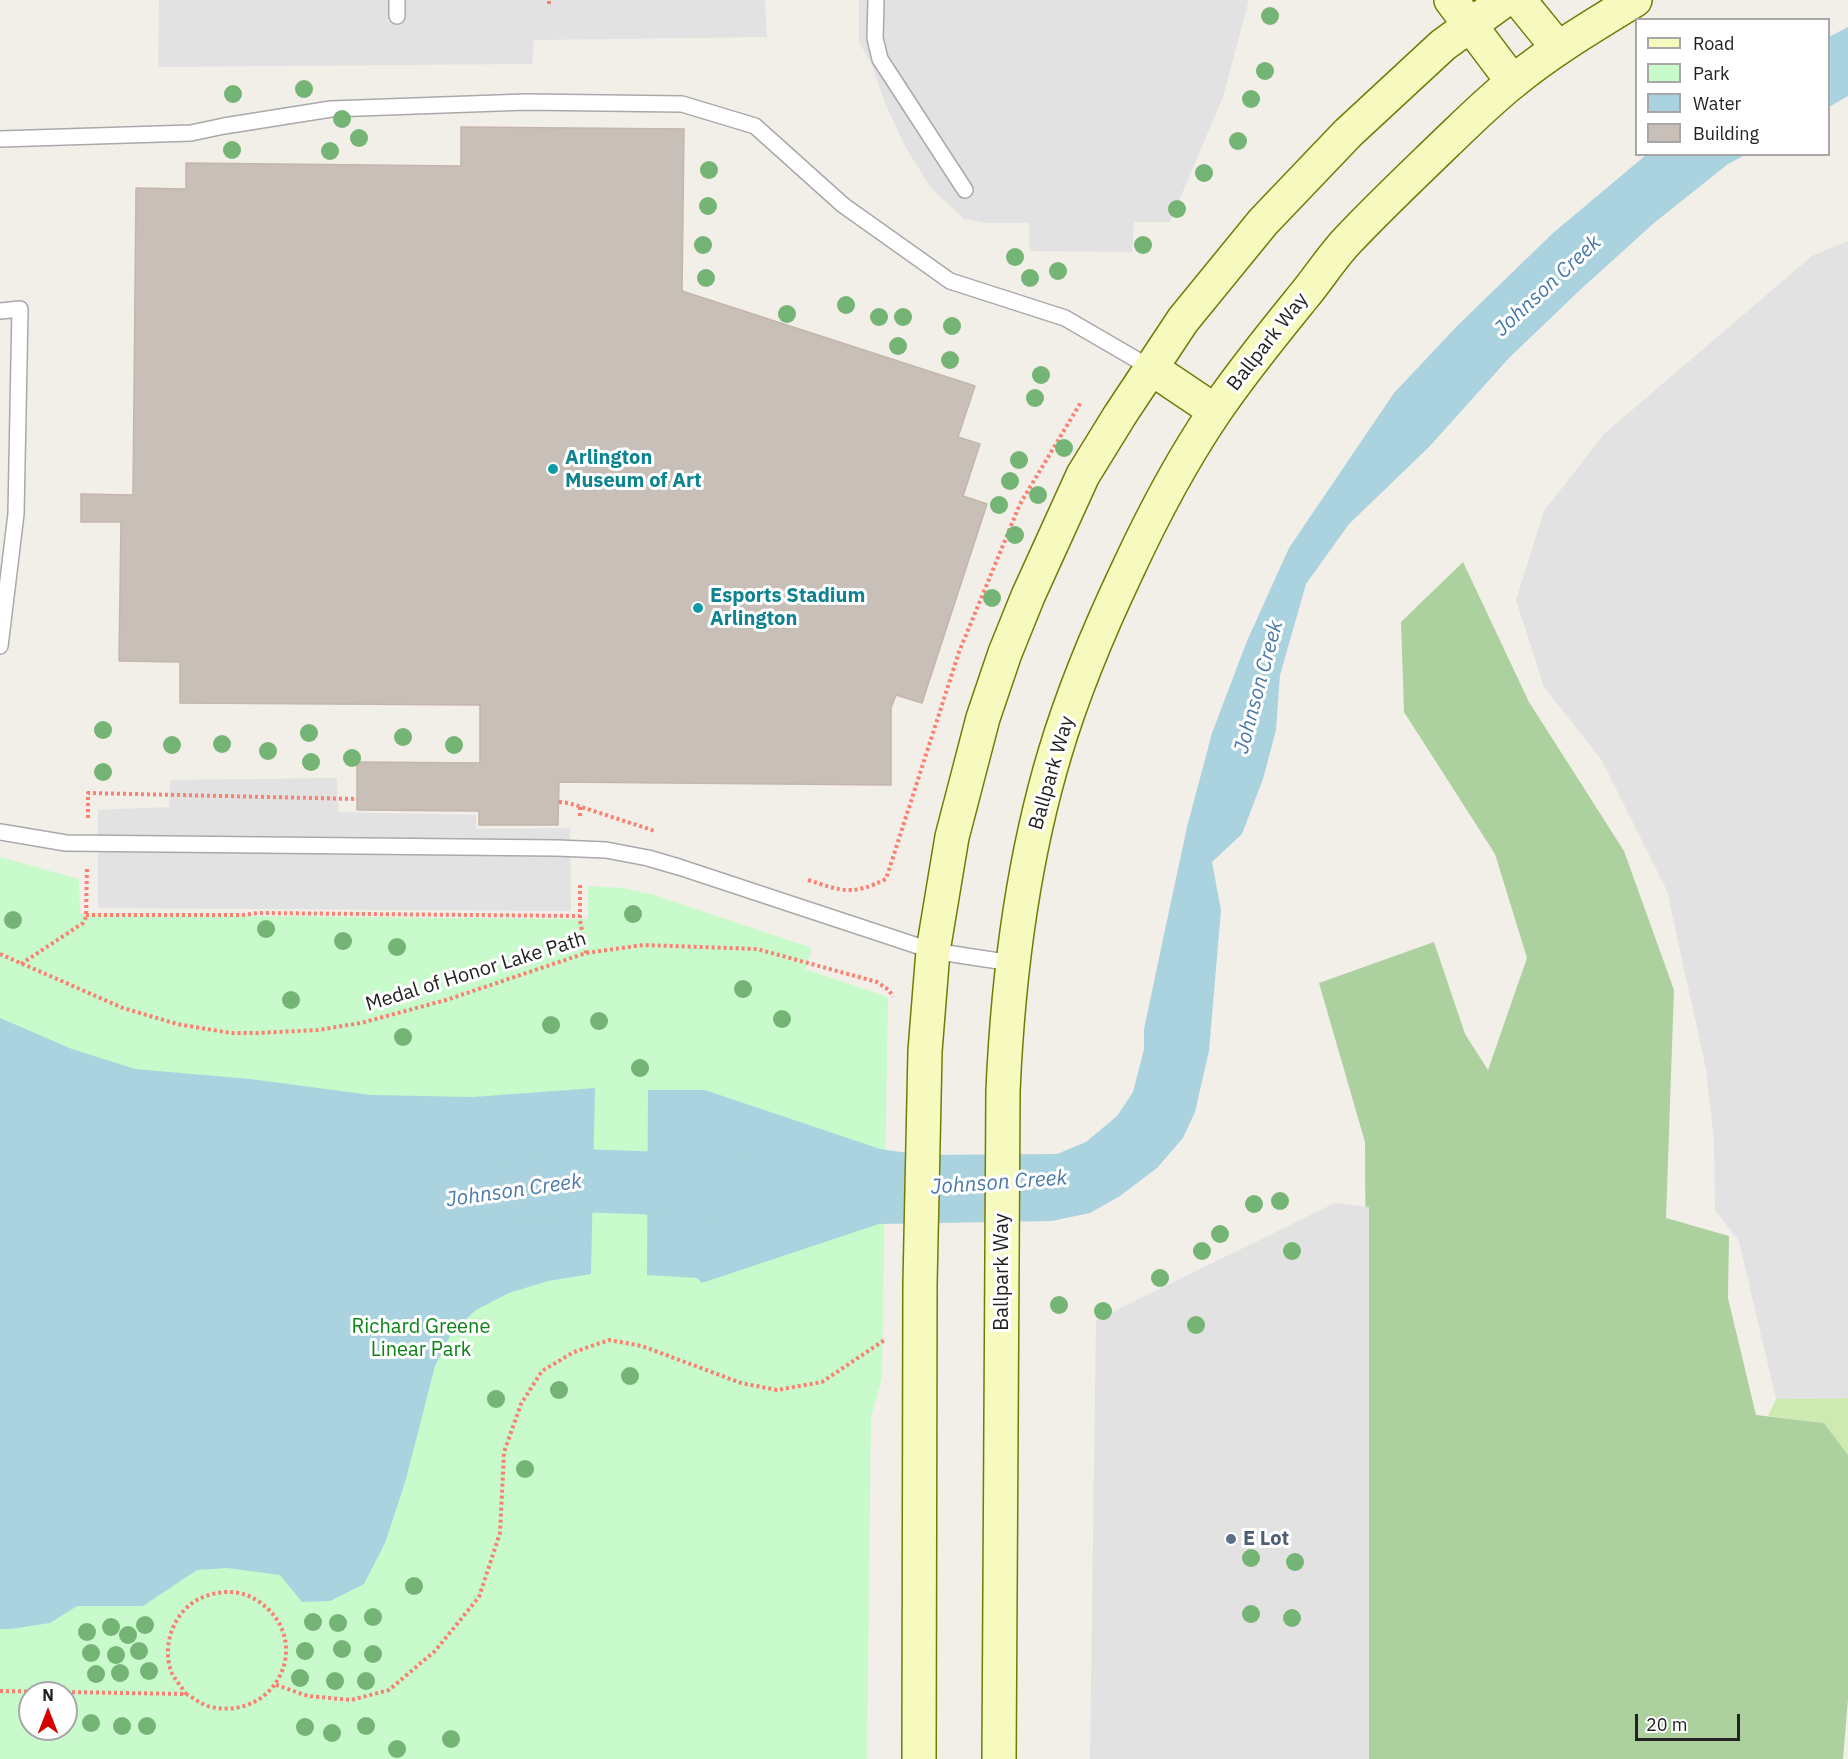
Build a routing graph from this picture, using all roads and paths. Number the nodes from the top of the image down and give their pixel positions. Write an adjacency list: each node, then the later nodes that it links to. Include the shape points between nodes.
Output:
1 (397, 0): 7 (lane)
2 (876, 0): 12 (lane, via 875,38 880,59)
3 (1451, 0): 8 (main road)
4 (1505, 0): 8 (main road)
5 (1519, 0): 9 (main road)
6 (1635, 0): 9 (main road, Ballpark Way)
7 (397, 16)
8 (1470, 27): 10 (main road); 14 (main road, via 1403,81 1293,188 1183,320)
9 (1558, 48): 10 (main road, Ballpark Way)
10 (1513, 82): 16 (main road, Ballpark Way, via 1345,244)
11 (0, 139): 14 (lane, via 191,133 330,109 526,102 682,104 755,126 843,205 950,281 1065,318)
12 (965, 190)
13 (0, 310): 17 (lane, via 20,309 16,514)
14 (1151, 368): 16 (main road); 27 (main road, via 1083,475 1005,653 954,826)
15 (1081, 402): 23 (path, via 1020,504 959,652 886,879 873,886 845,891)
16 (1215, 411): 30 (main road, Ballpark Way, via 1168,488 1090,652 1040,808)
17 (0, 646)
18 (559, 802): 19 (path)
19 (580, 807): 20 (path); 22 (path)
20 (580, 816)
21 (0, 832): 27 (lane, via 66,843 606,850 679,867)
22 (659, 832)
23 (807, 880)
24 (580, 885): 26 (path)
25 (86, 915): 26 (path)
26 (580, 916): 28 (path)
27 (933, 951): 30 (lane); 36 (main road, via 924,1089 920,1284)
28 (586, 953): 29 (path, Medal of Honor Lake Path, via 457,997 361,1023 258,1033 203,1029 123,1008); 31 (path, Medal of Honor Lake Path, via 643,945 758,949 877,982)
29 (0, 954)
30 (1012, 963): 37 (main road, Ballpark Way, via 1003,1091)
31 (893, 997)
32 (886, 1339): 33 (path, via 822,1382 777,1390 741,1383 642,1346 609,1340 574,1352 542,1371 522,1404 504,1452 501,1533 479,1597 435,1651 389,1690 351,1700 308,1696)
33 (276, 1685): 35 (path, via 257,1702 233,1710 208,1707); 35 (path, via 286,1660 285,1633 271,1610 248,1594 221,1590 196,1599 176,1619 167,1644 171,1671)
34 (0, 1691): 35 (path)
35 (186, 1694)
36 (919, 1759)
37 (999, 1759)

